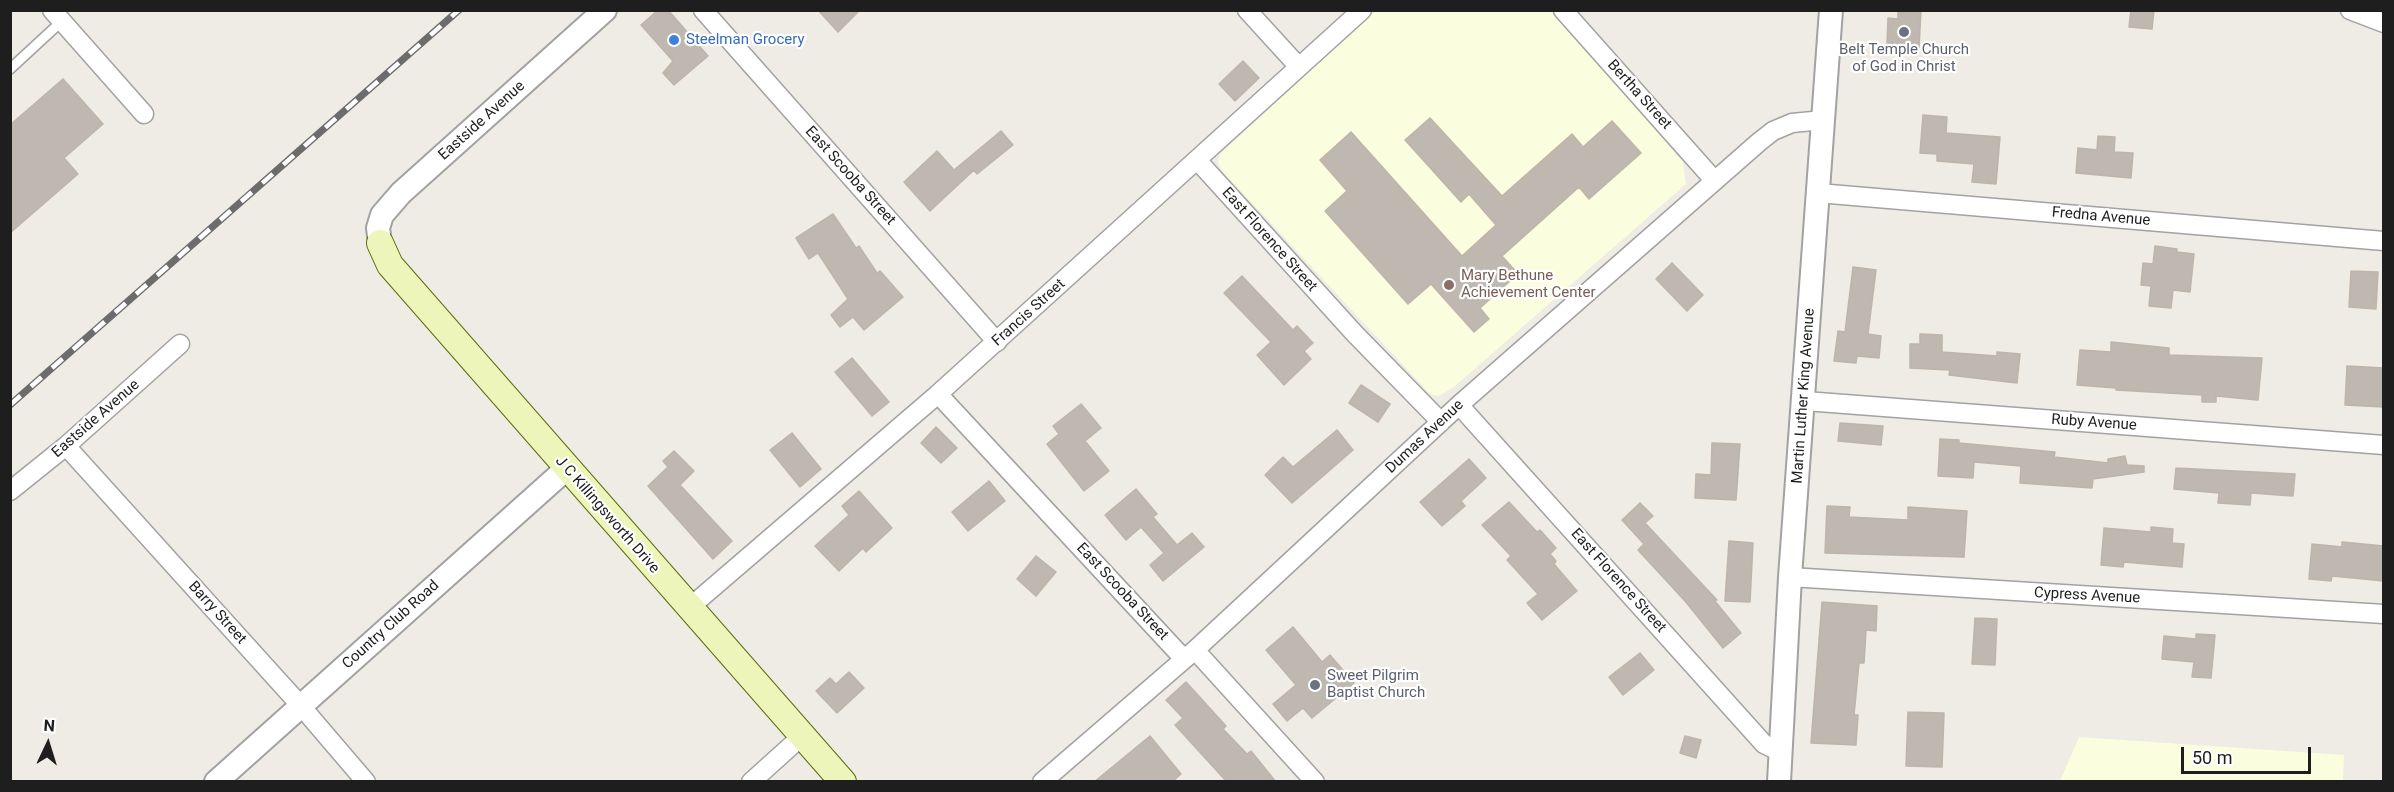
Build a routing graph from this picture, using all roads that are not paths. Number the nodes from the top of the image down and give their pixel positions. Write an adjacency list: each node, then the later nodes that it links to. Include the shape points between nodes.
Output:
1 (605, 10): 18 (street, Eastside Avenue, via 400,193 382,215 378,228)
2 (703, 10): 19 (street, East Scooba Street)
3 (1247, 10): 10 (street)
4 (1362, 10): 10 (street, Francis Street)
5 (1563, 10): 15 (street, Bertha Street)
6 (1831, 10): 13 (street, Martin Luther King Avenue)
7 (2350, 10): 9 (street)
8 (57, 16): 11 (lane); 12 (street)
9 (2384, 23)
10 (1299, 67): 14 (street, Francis Street)
11 (10, 69)
12 (144, 114)
13 (1823, 120): 15 (street, Dumas Avenue, via 1802,120 1773,131); 16 (street, Martin Luther King Avenue)
14 (1198, 161): 19 (street, Francis Street); 24 (street, East Florence Street)
15 (1714, 180): 23 (street, Dumas Avenue)
16 (1818, 192): 17 (street, Fredna Avenue); 22 (street, Martin Luther King Avenue)
17 (2384, 241)
18 (380, 243): 27 (main road, J C Killingsworth Drive, via 390,265)
19 (997, 342): 21 (street, Francis Street)
20 (180, 344): 26 (street, Eastside Avenue)
21 (938, 394): 30 (street, Francis Street); 32 (street, East Scooba Street)
22 (1804, 401): 25 (street, Ruby Avenue); 29 (street, Martin Luther King Avenue)
23 (1459, 405): 24 (street, Dumas Avenue); 35 (street, East Florence Street, via 1764,744)
24 (1441, 422): 32 (street, Dumas Avenue)
25 (2384, 444)
26 (66, 446): 28 (street, Eastside Avenue); 33 (street, Barry Street)
27 (566, 469): 30 (main road, J C Killingsworth Drive); 33 (street, Country Club Road)
28 (10, 491)
29 (1790, 577): 31 (street, Cypress Avenue); 35 (street, Martin Luther King Avenue)
30 (689, 608): 34 (main road, J C Killingsworth Drive)
31 (2384, 614)
32 (1190, 654): 40 (street, Dumas Avenue); 41 (street, East Scooba Street)
33 (301, 706): 36 (street, Country Club Road); 37 (street, Barry Street)
34 (802, 735): 38 (street); 39 (main road, J C Killingsworth Drive)
35 (1780, 752): 42 (street, Martin Luther King Avenue)
36 (216, 782)
37 (366, 782)
38 (751, 782)
39 (843, 782)
40 (1042, 782)
41 (1315, 782)
42 (1779, 782)

